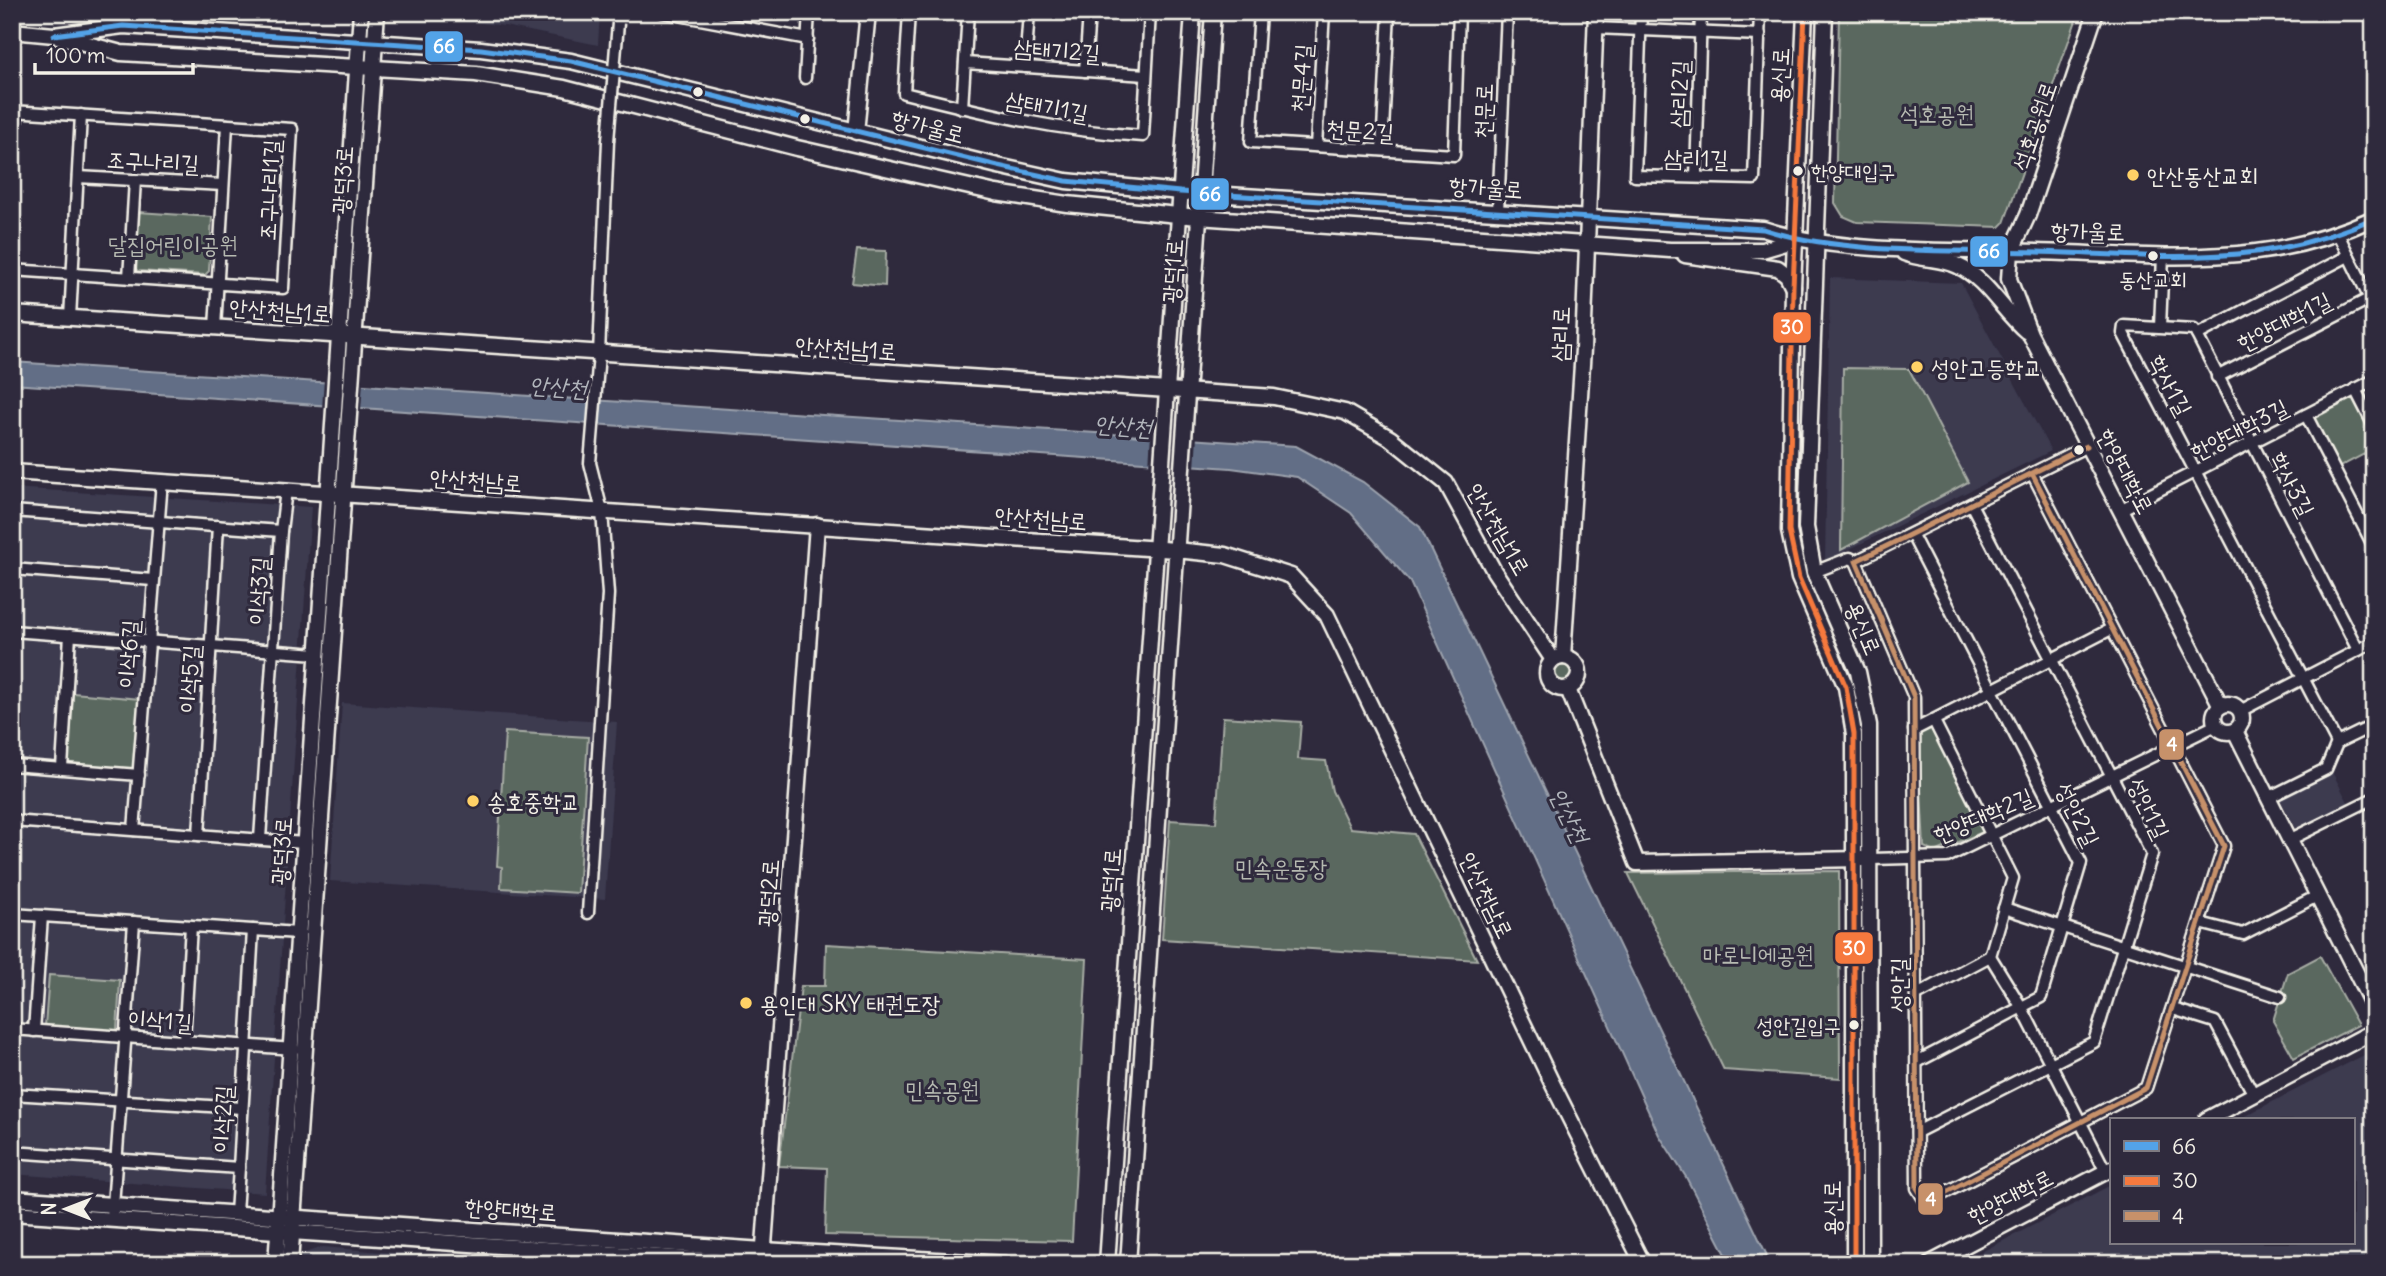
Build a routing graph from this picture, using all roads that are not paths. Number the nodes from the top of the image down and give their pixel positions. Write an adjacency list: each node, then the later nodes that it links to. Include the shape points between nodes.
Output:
1 (361, 12): 33 (street, 광덕3로)
2 (377, 12): 33 (street, 광덕3로)
3 (662, 12): 32 (street)
4 (809, 12): 32 (street)
5 (868, 12): 44 (street)
6 (909, 12): 40 (street, 삼태기1길, via 904,93)
7 (968, 12): 34 (street)
8 (1029, 12): 36 (street)
9 (1089, 12): 37 (street)
10 (1150, 12): 38 (street, 삼태기1길)
11 (1193, 12): 52 (street, 광덕1로)
12 (1213, 12): 53 (street, 광덕1로)
13 (1260, 12): 45 (street, 천문2길, via 1251,142)
14 (1324, 12): 45 (street, 천문4길)
15 (1389, 12): 46 (street)
16 (1459, 12): 46 (street, 천문2길, via 1454,155)
17 (1507, 12): 54 (street, 천문로)
18 (1596, 12): 26 (street, 삼리로)
19 (1641, 12): 28 (street, 삼리1길)
20 (1701, 12): 29 (street, 삼리2길)
21 (1760, 12): 31 (street, 삼리1길)
22 (1805, 12): 60 (street, 용신로)
23 (1825, 12): 61 (street, 용신로)
24 (2096, 12): 65 (street, 석호공원로, via 2028,215)
25 (618, 17): 81 (street, bridge)
26 (1595, 28): 28 (street); 57 (street, 삼리로)
27 (12, 31): 30 (street, 항가울로)
28 (1640, 31): 29 (street); 48 (street, 삼리1길, via 1635,176)
29 (1701, 33): 31 (street); 48 (street, 삼리2길)
30 (54, 34): 33 (street, 항가울로, via 123,26); 35 (street, 항가울로, via 121,53)
31 (1759, 35): 48 (street, 삼리1길, via 1754,179)
32 (808, 39): 39 (street)
33 (367, 41): 35 (street, 광덕3로); 44 (street, 항가울로, via 571,61)
34 (965, 63): 36 (street, 삼태기2길); 40 (street)
35 (365, 67): 55 (street, 항가울로, via 476,74 564,88 996,193); 80 (street, 광덕3로)
36 (1025, 67): 37 (street, 삼태기2길)
37 (1085, 71): 38 (street, 삼태기2길)
38 (1146, 75): 40 (street, 삼태기1길, via 1143,136 1079,133)
39 (805, 78)
40 (962, 108)
41 (15, 111): 42 (street, 조구나리1길); 51 (street, 조구나리1길)
42 (81, 115): 43 (street, 조구나리1길); 47 (street)
43 (227, 125): 50 (street); 71 (street, 조구나리1길, via 292,129 283,288)
44 (856, 132): 52 (street, 항가울로, via 1066,181)
45 (1316, 146): 46 (street, 천문2길)
46 (1382, 150)
47 (78, 177): 49 (street, 조구나리길); 69 (street, 조구나리길)
48 (1696, 177)
49 (135, 180): 50 (street, 조구나리길); 70 (street)
50 (223, 185): 71 (street, 조구나리길)
51 (12, 186)
52 (1180, 192): 53 (street, 항가울로); 55 (street, 광덕1로)
53 (1200, 193): 54 (street, 항가울로); 56 (street, 광덕1로)
54 (1498, 211): 57 (street, 항가울로)
55 (1178, 214): 56 (street, 항가울로); 85 (street, 광덕1로)
56 (1198, 217): 62 (street, 항가울로); 86 (street, 광덕1로)
57 (1588, 217): 60 (street, 항가울로, via 1763,229); 62 (street, 삼리로)
58 (2374, 218): 59 (street, 항가울로)
59 (2338, 234): 66 (street, 항가울로, via 2258,252); 67 (street, 한양대학1길)
60 (1796, 240): 61 (street, 항가울로); 64 (street, 항가울로, via 1762,250); 72 (street, 용신로)
61 (1815, 241): 63 (street, 항가울로); 111 (street, 용신로, via 1807,527)
62 (1585, 243): 64 (street, 항가울로); 122 (street, 삼리로, via 1583,349)
63 (1889, 247): 65 (street, 항가울로); 78 (street, via 1913,257 1958,265)
64 (1670, 250): 72 (street, via 1702,260 1778,268)
65 (2011, 252): 66 (street, 항가울로); 78 (street, 한양대학로, via 2009,279)
66 (2163, 256): 76 (street)
67 (2348, 256): 73 (street, 한양대학1길); 79 (street, 학사1길)
68 (12, 270): 69 (street, 조구나리1길)
69 (72, 274): 70 (street, 조구나리1길); 75 (street, 조구나리길)
70 (129, 278): 71 (street, 조구나리1길)
71 (217, 284): 77 (street, 조구나리길)
72 (1793, 287): 151 (street, 용신로, via 1789,531 1799,578 1846,687 1854,734)
73 (2372, 303): 82 (street, 한양대학1길)
74 (12, 314): 75 (street, 안산천남1로)
75 (70, 318): 77 (street, 안산천남1로)
76 (2160, 327): 79 (street, 학사1길, via 2194,330); 92 (street, 학사1길, via 2124,326 2123,332)
77 (215, 328): 80 (street, 안산천남1로)
78 (2030, 334): 90 (street, 한양대학로)
79 (2197, 335): 82 (street, 학사3길)
80 (346, 343): 81 (street, 안산천남1로); 96 (street, 광덕3로)
81 (598, 362): 85 (street, 안산천남1로); 100 (street, via 590,463)
82 (2217, 377): 89 (street, 학사3길)
83 (2374, 380): 84 (street, 한양대학3길)
84 (2355, 389): 87 (street, 한양대학3길); 88 (street)
85 (1167, 390): 86 (street, 안산천남1로); 107 (street, 광덕1로)
86 (1186, 399): 108 (street, 광덕1로); 122 (street, 안산천남1로, via 1274,397 1345,412 1390,438 1446,484 1494,571)
87 (2306, 415): 89 (street, 한양대학3길); 106 (street)
88 (2374, 426)
89 (2251, 445): 92 (street, 한양대학3길); 120 (street, 학사3길)
90 (2087, 446): 91 (street); 98 (street, 한양대학로)
91 (2032, 473): 97 (street); 113 (street, 성안길)
92 (2196, 473): 98 (street, 한양대학3길); 124 (street, 학사1길)
93 (13, 476): 94 (street, 안산천남로)
94 (162, 481): 95 (street, 안산천남로); 101 (street, 이삭6길)
95 (286, 490): 96 (street, 안산천남로); 104 (street)
96 (335, 493): 100 (street, 안산천남로); 121 (street, 광덕3로); 178 (street, 광덕3로)
97 (1970, 504): 105 (street); 123 (street, 성안1길)
98 (2120, 510): 127 (street, 한양대학로)
99 (12, 511): 101 (street, 이삭3길)
100 (602, 511): 102 (street, 안산천남로); 155 (street, via 608,594)
101 (157, 522): 103 (street, 이삭3길); 112 (street, 이삭6길)
102 (817, 525): 107 (street, 안산천남로); 198 (street, 광덕2로)
103 (218, 526): 104 (street, 이삭3길); 118 (street, 이삭5길)
104 (281, 531): 119 (street, 이삭3길)
105 (1912, 535): 109 (street); 126 (street, 성안2길)
106 (2374, 547)
107 (1155, 548): 108 (street, 안산천남로); 202 (street, 광덕1로)
108 (1176, 550): 203 (street, 광덕1로); 204 (street, 안산천남로, via 1225,555 1291,576 1327,615)
109 (1856, 561): 111 (street, via 1850,558); 131 (street, 성안길, via 1914,697)
110 (12, 569): 112 (street)
111 (1814, 572): 152 (street, 용신로, via 1858,672 1869,725)
112 (153, 580): 116 (street, 이삭6길)
113 (2111, 629): 123 (street); 135 (street, 성안길)
114 (12, 631): 115 (street)
115 (70, 635): 116 (street); 137 (street)
116 (148, 641): 118 (street); 138 (street, 이삭6길)
117 (2374, 642): 120 (street)
118 (211, 645): 119 (street); 145 (street, 이삭5길)
119 (273, 650): 121 (street); 147 (street, 이삭3길)
120 (2358, 650): 124 (street)
121 (317, 654): 149 (street, 광덕3로)
122 (1558, 658): 125 (street, via 1547,672 1550,682 1558,689); 125 (street, via 1574,660 1579,669 1579,679)
123 (2052, 660): 126 (street); 139 (street, 성안1길)
124 (2302, 680): 128 (street); 134 (street, 학사1길)
125 (1568, 689): 151 (street, via 1637,863)
126 (1993, 690): 129 (street); 142 (street, 성안2길)
127 (2221, 706): 128 (street, via 2234,705); 130 (street, via 2215,712)
128 (2240, 711): 132 (street, via 2242,720)
129 (1934, 721): 131 (street); 146 (street)
130 (2216, 725): 132 (street, via 2226,733); 135 (street, 한양대학2길)
131 (1914, 730): 150 (street, 성안길)
132 (2235, 731): 140 (street)
133 (2374, 734): 134 (street, via 2370,727)
134 (2337, 743): 140 (street, via 2326,769)
135 (2173, 747): 139 (street, 한양대학2길); 159 (street, 성안길, via 2224,846)
136 (12, 765): 137 (street)
137 (62, 768): 138 (street)
138 (139, 775): 144 (street, 이삭6길)
139 (2112, 777): 142 (street, 한양대학2길); 164 (street, 성안1길, via 2152,854)
140 (2270, 797): 148 (street)
141 (2374, 798): 148 (street)
142 (2053, 807): 146 (street, 한양대학2길); 161 (street, 성안2길, via 2081,863)
143 (12, 821): 144 (street)
144 (134, 830): 145 (street)
145 (199, 835): 147 (street)
146 (1993, 836): 150 (street, 한양대학2길, via 1947,857); 154 (street, via 2013,877)
147 (260, 839): 149 (street)
148 (2291, 839): 153 (street)
149 (304, 843): 163 (street, 광덕3로)
150 (1917, 858): 152 (street, 한양대학2길); 167 (street, 성안길)
151 (1853, 859): 152 (street); 205 (street, 용신로)
152 (1871, 859): 206 (street, 용신로)
153 (2319, 895): 159 (street, via 2243,934); 170 (street)
154 (2004, 908): 161 (street); 165 (street)
155 (588, 913)
156 (12, 914): 157 (street)
157 (42, 916): 158 (street); 173 (street)
158 (134, 922): 160 (street); 175 (street)
159 (2200, 923): 166 (street, 성안길)
160 (191, 926): 162 (street); 176 (street)
161 (2063, 926): 164 (street); 169 (street, 성안2길, via 2041,997)
162 (253, 930): 163 (street); 177 (street, 이삭2길)
163 (298, 933): 178 (street, 광덕3로)
164 (2124, 946): 166 (street); 180 (street, 성안1길, via 2094,1042)
165 (1990, 956): 167 (street); 169 (street)
166 (2186, 965): 168 (street); 171 (street, 성안길)
167 (1917, 995): 179 (street, 성안길)
168 (2280, 996)
169 (2022, 1008): 179 (street, 성안2길); 180 (street)
170 (2374, 1008)
171 (2173, 1009): 182 (street, via 2215,1022); 186 (street, 성안길, via 2146,1088)
172 (12, 1029): 173 (street, 이삭1길)
173 (34, 1031): 175 (street, 이삭1길)
174 (2374, 1031): 182 (street)
175 (125, 1037): 176 (street, 이삭1길); 183 (street)
176 (184, 1041): 177 (street, 이삭1길)
177 (246, 1045): 178 (street, 이삭1길); 184 (street, 이삭2길)
178 (298, 1048): 196 (street, 광덕3로)
179 (1917, 1062): 187 (street, 성안길)
180 (2051, 1064): 186 (street); 187 (street, 성안1길)
181 (12, 1094): 183 (street)
182 (2254, 1095): 185 (street)
183 (121, 1100): 184 (street); 189 (street)
184 (242, 1108): 190 (street, 이삭2길)
185 (2210, 1118)
186 (2081, 1122): 187 (street, 성안길, via 1933,1199 1924,1199 1917,1188); 191 (street)
187 (1917, 1132)
188 (12, 1153): 189 (street, 이삭2길)
189 (116, 1159): 190 (street, 이삭2길); 193 (street)
190 (239, 1168): 195 (street)
191 (2109, 1171): 207 (street, 한양대학로)
192 (12, 1198): 193 (street, 한양대학로)
193 (112, 1212): 194 (street, 한양대학로); 195 (street, 한양대학로); 197 (street, 한양대학로)
194 (12, 1213)
195 (236, 1213): 196 (street, 한양대학로)
196 (286, 1216): 197 (street, 광덕3로); 198 (street, 한양대학로)
197 (285, 1231): 198 (street, 한양대학로); 199 (street, 광덕3로); 200 (street, 광덕3로)
198 (763, 1259): 201 (street, 한양대학로)
199 (276, 1264)
200 (290, 1264)
201 (1006, 1264)
202 (1107, 1264)
203 (1128, 1264)
204 (1643, 1264)
205 (1854, 1264)
206 (1870, 1264)
207 (1929, 1264)

